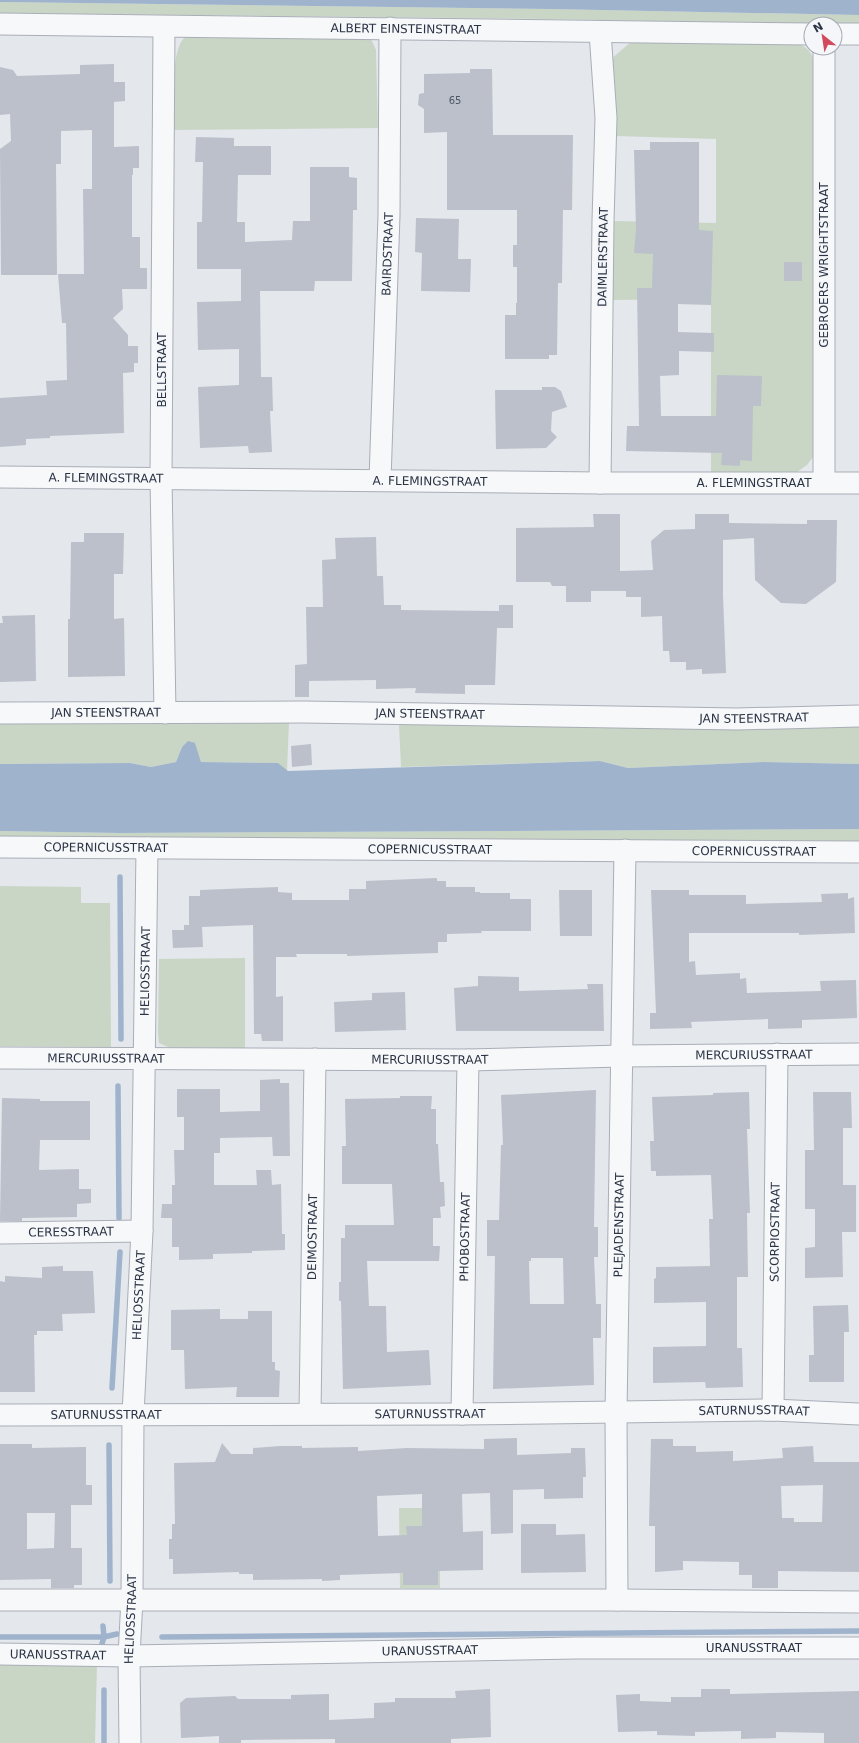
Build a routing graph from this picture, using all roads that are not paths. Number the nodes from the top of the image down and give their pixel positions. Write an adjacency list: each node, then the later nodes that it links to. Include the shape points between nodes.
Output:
1 (0, 24): 2 (street, ALBERT EINSTEINSTRAAT)
2 (164, 27): 3 (street, ALBERT EINSTEINSTRAAT); 10 (street, BELLSTRAAT)
3 (390, 28): 4 (street, ALBERT EINSTEINSTRAAT); 11 (street, BAIRDSTRAAT, via 389,215)
4 (600, 32): 5 (street, ALBERT EINSTEINSTRAAT); 14 (street, DAIMLERSTRAAT, via 606,118)
5 (803, 34)
6 (843, 34): 7 (street)
7 (859, 34)
8 (824, 56): 12 (street, GEBROERS WRIGHTSTRAAT)
9 (0, 477): 10 (street, A. FLEMINGSTRAAT)
10 (161, 478): 11 (street, A. FLEMINGSTRAAT); 15 (street, BELLSTRAAT)
11 (380, 480): 14 (street, A. FLEMINGSTRAAT)
12 (824, 482): 13 (street, A. FLEMINGSTRAAT); 14 (street, A. FLEMINGSTRAAT)
13 (859, 482)
14 (600, 483)
15 (165, 713): 16 (street, JAN STEENSTRAAT); 17 (street, JAN STEENSTRAAT, via 303,712 737,719)
16 (0, 714)
17 (859, 716)
18 (0, 847): 19 (street, COPERNICUSSTRAAT)
19 (147, 848): 20 (street, COPERNICUSSTRAAT); 26 (street, HELIOSSTRAAT)
20 (625, 850): 21 (street, COPERNICUSSTRAAT); 24 (street, PLEJADENSTRAAT)
21 (859, 852)
22 (777, 1054): 23 (street, MERCURIUSSTRAAT); 24 (street, MERCURIUSSTRAAT); 31 (street, SCORPIOSTRAAT)
23 (859, 1054)
24 (621, 1056): 28 (street, MERCURIUSSTRAAT); 32 (street, PLEJADENSTRAAT)
25 (0, 1058): 26 (street, MERCURIUSSTRAAT)
26 (143, 1059): 27 (street, MERCURIUSSTRAAT); 29 (street, HELIOSSTRAAT)
27 (315, 1059): 28 (street, MERCURIUSSTRAAT); 33 (street, DEIMOSTRAAT)
28 (468, 1060): 34 (street, PHOBOSTRAAT)
29 (142, 1231): 30 (street, CERESSTRAAT); 37 (street, HELIOSSTRAAT)
30 (0, 1233)
31 (773, 1410): 32 (street, SATURNUSSTRAAT); 35 (street, SATURNUSSTRAAT)
32 (616, 1413): 34 (street, SATURNUSSTRAAT); 40 (street, PLEJADENSTRAAT)
33 (310, 1414): 34 (street, SATURNUSSTRAAT); 37 (street, SATURNUSSTRAAT)
34 (462, 1414)
35 (859, 1414)
36 (0, 1415): 37 (street, SATURNUSSTRAAT)
37 (133, 1415): 38 (street, HELIOSSTRAAT)
38 (132, 1599): 39 (street); 40 (street); 44 (street, HELIOSSTRAAT)
39 (0, 1600)
40 (617, 1600): 41 (street)
41 (859, 1602)
42 (859, 1648): 44 (street, URANUSSTRAAT, via 576,1648)
43 (0, 1654): 44 (street, URANUSSTRAAT)
44 (129, 1656): 45 (street, HELIOSSTRAAT)
45 (130, 1743)

